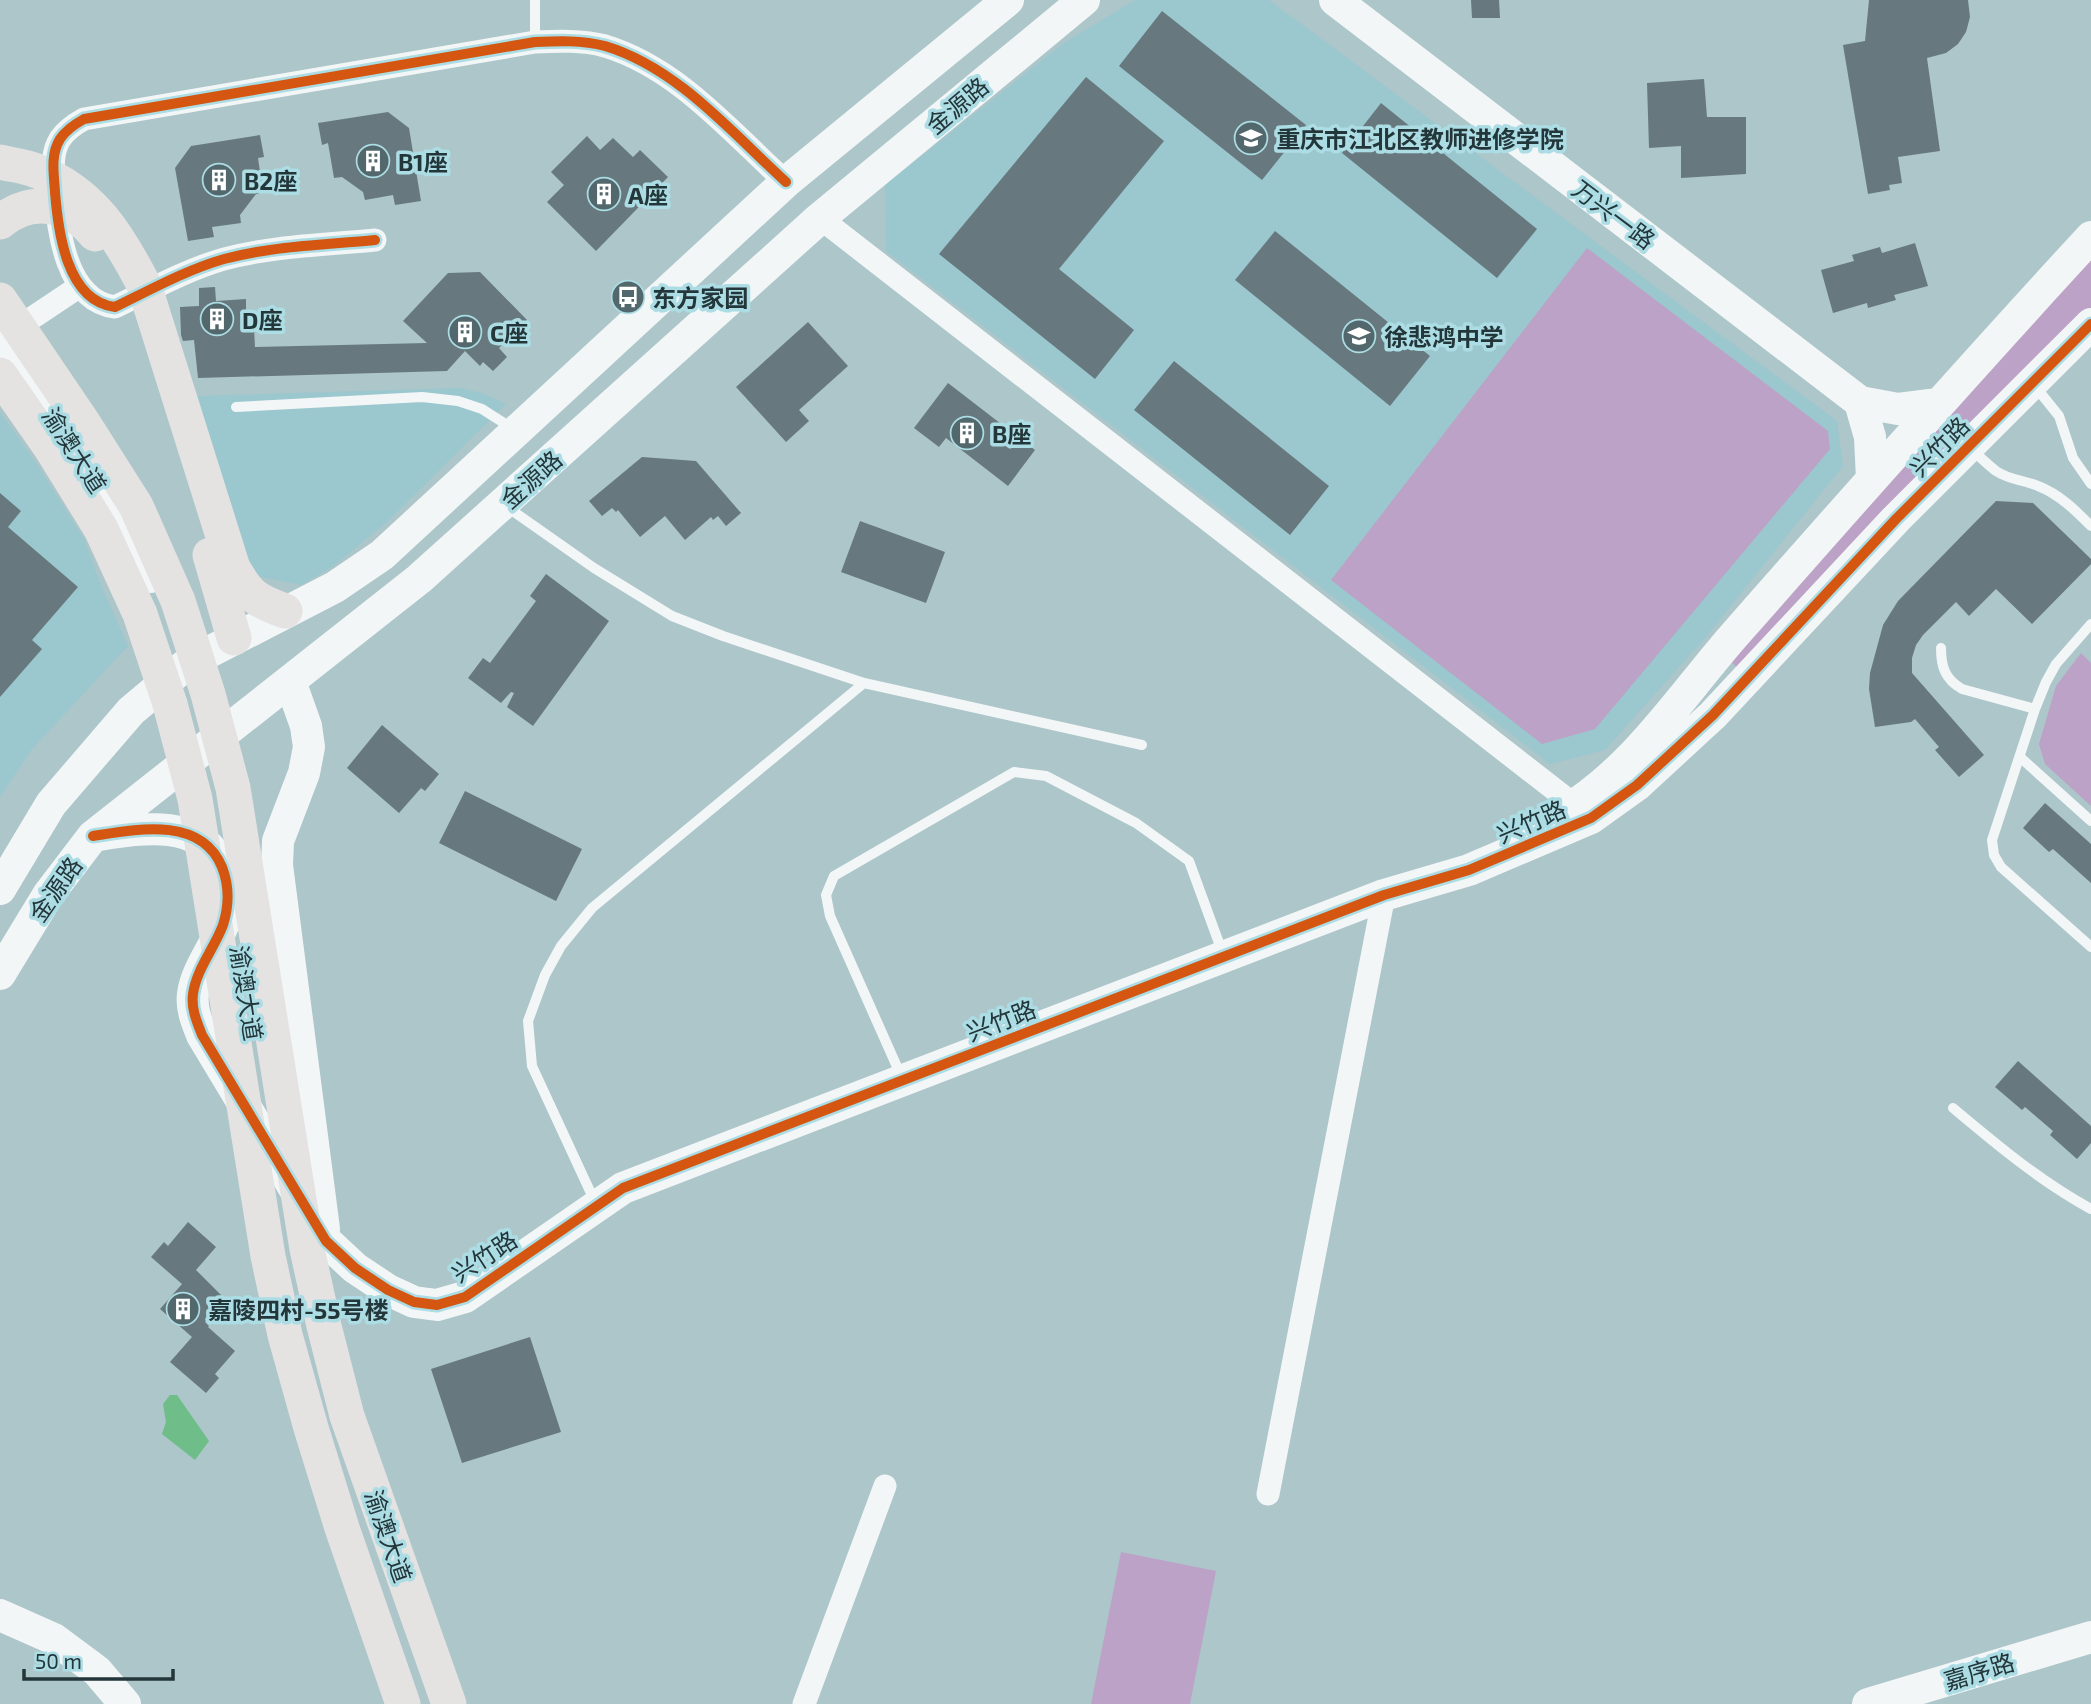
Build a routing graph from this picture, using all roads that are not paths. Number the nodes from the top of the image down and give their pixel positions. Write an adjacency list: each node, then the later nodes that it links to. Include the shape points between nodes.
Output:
1 (535, 0): 5 (lane)
2 (1008, 0): 7 (street, 金源路)
3 (1084, 0): 8 (street, 金源路)
4 (1335, 0): 19 (street, 万兴一路)
5 (535, 42): 7 (street, via 604,46 662,72); 12 (street, via 84,119 59,140 53,158 59,231)
6 (0, 162): 16 (main road, via 36,170 66,185 96,209 122,243 144,285)
7 (786, 182): 22 (street, 金源路)
8 (820, 218): 26 (street, 金源路); 40 (street)
9 (0, 222): 16 (main road, via 31,205 49,206 73,215 92,230 134,297)
10 (2091, 237): 20 (street, 兴竹路)
11 (375, 240): 12 (street, via 225,259 115,307 104,305)
12 (80, 286): 15 (street)
13 (0, 300): 59 (main road, 渝澳大道, via 136,506 178,601 208,694 233,788 307,1249 347,1416)
14 (2091, 324): 18 (street, 兴竹路)
15 (1, 336): 34 (street, via 134,544)
16 (165, 374): 30 (main road, via 233,568 258,601); 32 (main road)
17 (0, 375): 58 (main road, 渝澳大道, via 101,528 140,614 170,704 195,799 285,1335 342,1528)
18 (2032, 383): 23 (street, 兴竹路); 25 (lane, via 2059,415 2073,458)
19 (1860, 402): 20 (street, via 1898,410); 24 (street, via 1870,437)
20 (1938, 404): 24 (street, 兴竹路)
21 (236, 407): 22 (lane, via 434,398 482,409)
22 (517, 432): 28 (street, 金源路)
23 (1969, 447): 27 (lane, via 1997,471 2055,495); 40 (street, 兴竹路, via 1713,715 1637,785)
24 (1872, 479): 40 (street, 兴竹路)
25 (2091, 484)
26 (504, 504): 29 (street, 金源路); 36 (lane, via 594,568 672,615)
27 (2091, 526)
28 (407, 532): 29 (street, via 392,554 390,570 403,581); 30 (street, 金源路, via 335,586)
29 (419, 579): 35 (street, 金源路)
30 (285, 611): 32 (street, 金源路)
31 (2091, 624): 37 (lane, via 2056,664)
32 (234, 638): 34 (street, 金源路)
33 (1941, 648): 37 (lane, via 1941,664 1953,684)
34 (188, 663): 43 (street, 金源路, via 131,711 51,804)
35 (290, 681): 42 (street, 金源路); 52 (street, via 309,747 304,774 278,841 278,865)
36 (864, 683): 38 (lane); 50 (lane, via 592,908 561,946 545,975 528,1021 532,1066)
37 (2035, 709): 39 (lane)
38 (1142, 745)
39 (2021, 758): 41 (lane); 45 (lane, via 1992,840 1994,855 2001,867)
40 (1584, 812): 44 (street, 兴竹路, via 1469,870)
41 (2091, 821)
42 (93, 836): 47 (street, 金源路, via 48,895); 52 (street, 兴竹路, via 141,828 165,830 192,835 216,853 226,876 228,900 223,924 193,992 193,1010 202,1035)
43 (0, 889)
44 (1384, 895): 46 (street, 兴竹路); 54 (street)
45 (2091, 947)
46 (1224, 957): 48 (street, 兴竹路); 48 (lane, via 1189,861 1136,823 1046,776 1014,772 834,876 826,895 830,916)
47 (0, 974)
48 (903, 1080): 50 (street, 兴竹路, via 623,1188)
49 (1953, 1108): 51 (lane, via 2022,1166)
50 (597, 1205): 52 (street, 兴竹路, via 465,1297 437,1304 414,1302 388,1290)
51 (2091, 1209)
52 (326, 1241)
53 (885, 1486): 60 (street)
54 (1268, 1494)
55 (0, 1615): 57 (street, via 54,1639 97,1671)
56 (2091, 1637): 61 (street, 嘉序路)
57 (125, 1704)
58 (403, 1704)
59 (449, 1704)
60 (804, 1704)
61 (1868, 1704)

